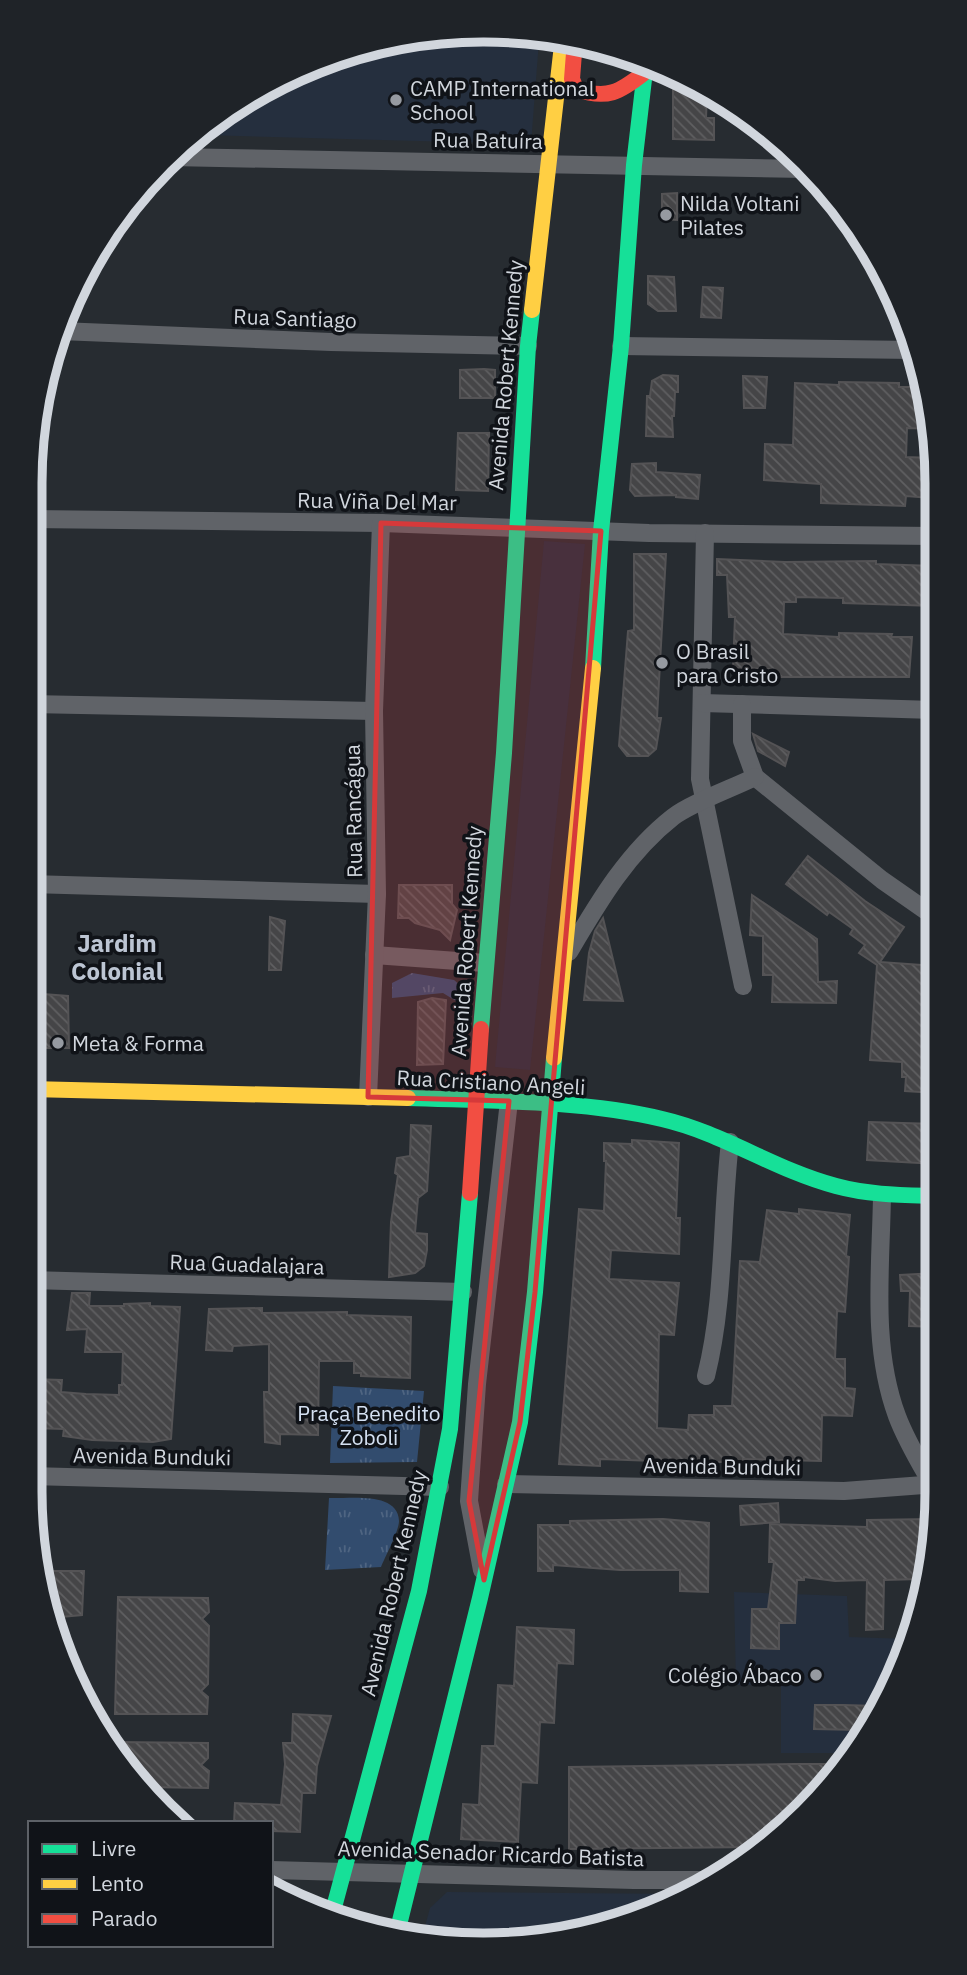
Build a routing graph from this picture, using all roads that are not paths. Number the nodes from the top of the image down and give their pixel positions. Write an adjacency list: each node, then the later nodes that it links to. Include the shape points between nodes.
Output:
1 (562, 49): 6 (main road, Avenida Robert Kennedy)
2 (575, 51): 3 (main road, via 572,79 576,89 589,94 611,95)
3 (641, 72)
4 (644, 73): 7 (main road)
5 (185, 158): 6 (street, Rua Batuíra)
6 (549, 163): 7 (street, Rua Batuíra); 10 (main road, Avenida Robert Kennedy)
7 (634, 165): 8 (street, Rua Batuíra); 11 (main road)
8 (793, 169)
9 (69, 331): 10 (street, Rua Santiago)
10 (528, 346): 15 (main road, Avenida Robert Kennedy)
11 (621, 346): 12 (street); 16 (main road)
12 (904, 350)
13 (42, 519): 14 (street, Rua Viña Del Mar)
14 (381, 523): 15 (street, Rua Viña Del Mar); 22 (street, Rua Rancágua)
15 (515, 527): 16 (street, Rua Viña Del Mar); 31 (main road, Avenida Robert Kennedy, via 504,753)
16 (601, 531): 17 (street, Rua Viña Del Mar); 30 (main road, via 592,678)
17 (705, 533): 18 (street, Rua Viña Del Mar); 19 (street)
18 (925, 536)
19 (702, 703): 21 (street); 25 (street, via 700,779)
20 (42, 704): 22 (street)
21 (742, 704): 23 (street); 24 (street, via 742,741)
22 (374, 710): 27 (street, Rua Rancágua)
23 (925, 710)
24 (755, 777): 25 (street); 28 (street)
25 (704, 802): 30 (street, via 675,816 643,845 605,891); 32 (street)
26 (42, 884): 27 (street)
27 (377, 894): 29 (street, Rua Rancágua)
28 (925, 910)
29 (374, 955): 31 (street); 34 (street, Rua Rancágua)
30 (562, 962): 37 (main road)
31 (485, 963): 35 (main road, Avenida Robert Kennedy)
32 (743, 986)
33 (42, 1089): 34 (main road, Rua Cristiano Angeli)
34 (368, 1097): 35 (main road, Rua Cristiano Angeli)
35 (477, 1100): 36 (main road, Rua Cristiano Angeli); 42 (main road, Avenida Robert Kennedy)
36 (509, 1101): 37 (main road, Rua Cristiano Angeli); 49 (street, via 477,1384 469,1501)
37 (549, 1105): 38 (main road, Rua Cristiano Angeli, via 662,1119); 46 (main road, via 535,1292 520,1422)
38 (730, 1142): 39 (main road, Rua Cristiano Angeli, via 835,1186); 43 (street, via 718,1310)
39 (882, 1195): 40 (main road, Rua Cristiano Angeli); 44 (street, via 882,1352 897,1416)
40 (925, 1196)
41 (42, 1280): 42 (street, Rua Guadalajara)
42 (463, 1292): 47 (main road, Avenida Robert Kennedy)
43 (706, 1376)
44 (925, 1469)
45 (42, 1476): 47 (street, Avenida Bunduki)
46 (506, 1484): 48 (street, Avenida Bunduki, via 831,1491); 49 (main road)
47 (440, 1487): 51 (main road, Avenida Robert Kennedy, via 419,1591)
48 (925, 1487)
49 (484, 1580): 52 (main road)
50 (273, 1870): 51 (street, Avenida Senador Ricardo Batista)
51 (345, 1872): 52 (street, Avenida Senador Ricardo Batista); 54 (main road, Avenida Robert Kennedy)
52 (414, 1874): 53 (street, Avenida Senador Ricardo Batista); 55 (main road)
53 (693, 1880)
54 (334, 1907)
55 (399, 1925)

